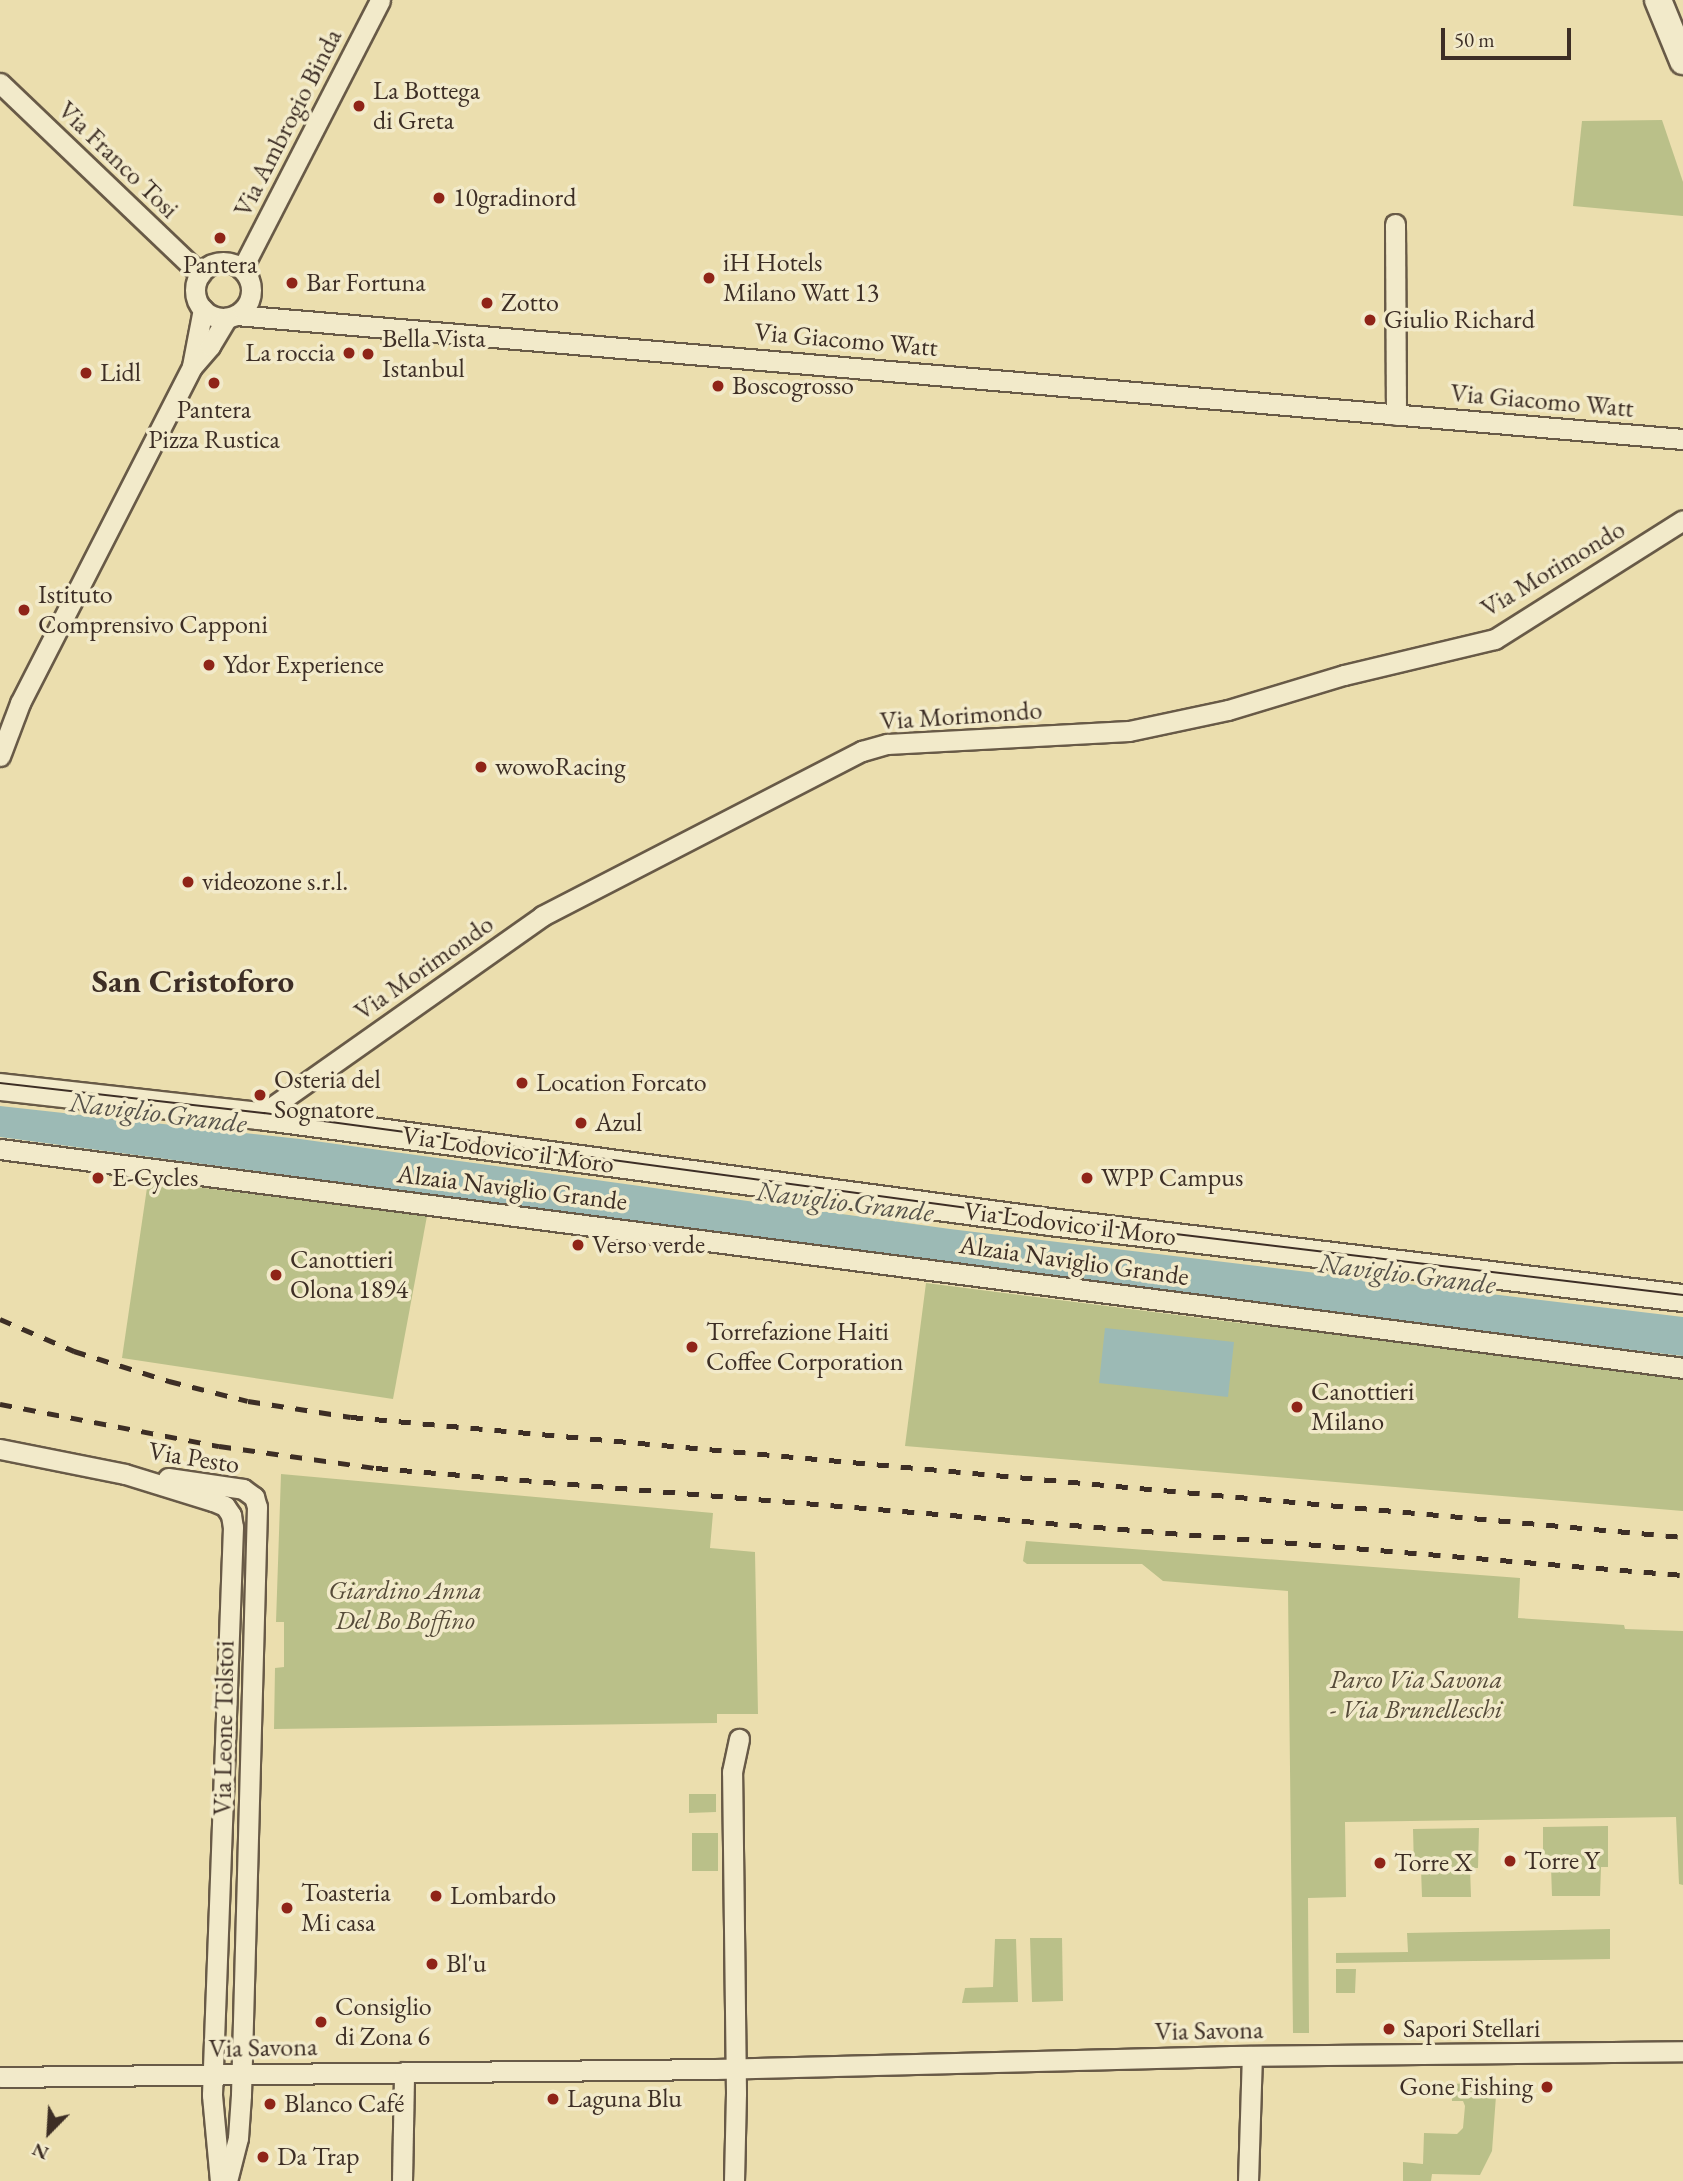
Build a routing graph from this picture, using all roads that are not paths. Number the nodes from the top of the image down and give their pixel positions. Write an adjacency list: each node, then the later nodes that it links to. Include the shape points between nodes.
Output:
1 (380, 0): 8 (street, Via Ambrogio Binda)
2 (1658, 0): 4 (street)
3 (1669, 0): 4 (street)
4 (1674, 33): 5 (street)
5 (1683, 61)
6 (0, 83): 9 (street, Via Franco Tosi)
7 (1395, 224): 15 (street)
8 (242, 269): 9 (street, via 231,262 217,262); 10 (street)
9 (200, 274): 11 (street, via 195,292)
10 (251, 296): 12 (street, via 245,308); 13 (street, Via Giacomo Watt)
11 (202, 309): 12 (street, via 216,317); 14 (street)
12 (231, 316): 13 (street, Via Giacomo Watt); 14 (street)
13 (292, 318): 15 (street, Via Giacomo Watt)
14 (192, 367): 18 (street)
15 (1396, 415): 16 (street, Via Giacomo Watt)
16 (1683, 439)
17 (1683, 520): 21 (street, Via Morimondo, via 1488,640 1343,675 1228,710 1129,731 887,744 862,751 542,916)
18 (5, 730): 19 (street)
19 (0, 756)
20 (0, 1087): 21 (street, Via Lodovico il Moro)
21 (259, 1116): 23 (street, Via Lodovico il Moro, via 988,1214)
22 (0, 1149): 24 (street, Alzaia Naviglio Grande)
23 (1683, 1298)
24 (1683, 1368)
25 (0, 1449): 26 (street, Via Pesto)
26 (125, 1474): 27 (street, Via Pesto, via 231,1486); 28 (street, Via Pesto)
27 (254, 1497): 30 (street, Via Leone Tolstoi)
28 (225, 1506): 29 (street, Via Leone Tolstoi, via 233,1527)
29 (232, 1561): 30 (street, via 243,1558); 32 (street, Via Leone Tolstoi)
30 (254, 1563): 33 (street, Via Leone Tolstoi)
31 (739, 1739): 36 (street, via 732,1772)
32 (219, 1889): 33 (street, via 234,1901); 39 (street, Via Leone Tolstoi)
33 (247, 1893): 38 (street, Via Leone Tolstoi)
34 (1683, 2050): 35 (street, Via Savona)
35 (1252, 2056): 36 (street, Via Savona); 45 (street)
36 (736, 2068): 37 (street, Via Savona); 44 (street)
37 (404, 2072): 38 (street, Via Savona); 43 (street)
38 (241, 2074): 39 (street, Via Savona); 42 (street, Via Leone Tolstoi, via 237,2138)
39 (212, 2075): 40 (street, Via Savona); 41 (street, Via Leone Tolstoi)
40 (0, 2077)
41 (220, 2181)
42 (228, 2181)
43 (402, 2181)
44 (734, 2181)
45 (1248, 2181)

